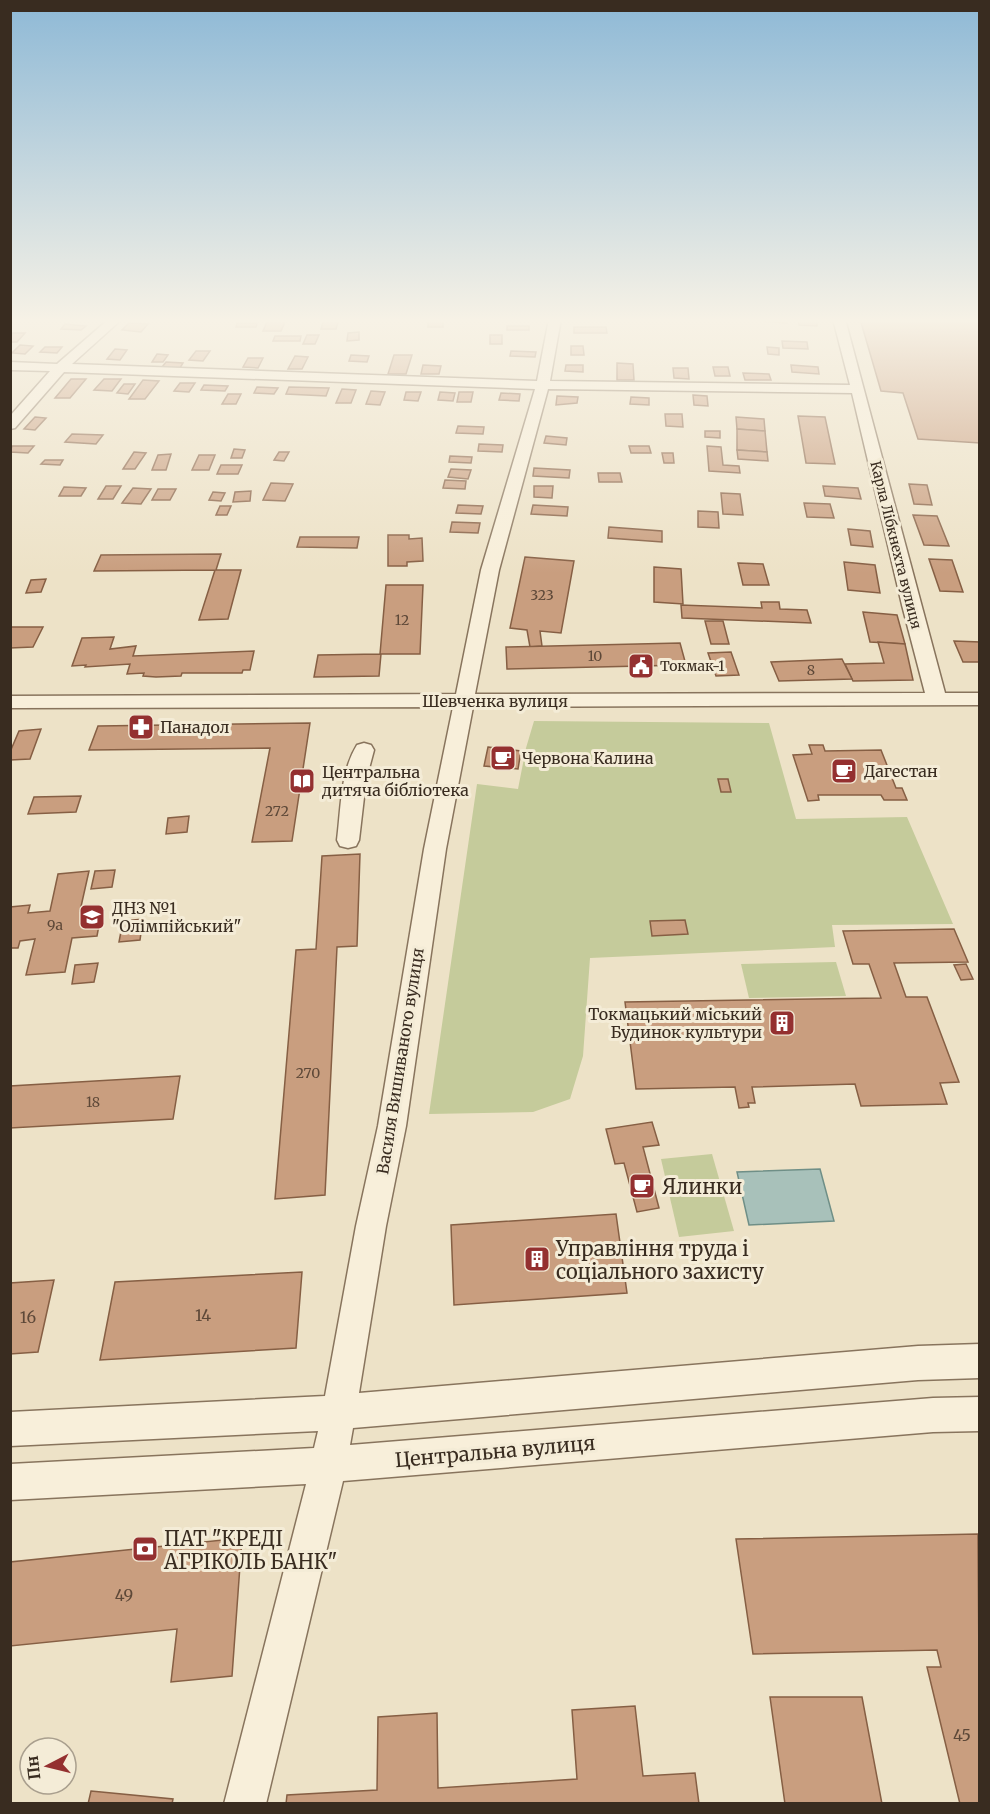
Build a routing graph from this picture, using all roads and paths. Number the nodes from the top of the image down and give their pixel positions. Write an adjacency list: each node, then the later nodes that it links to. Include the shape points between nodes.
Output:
1 (29, 404): 4 (street)
2 (538, 404): 8 (street, Василя Вишиваного вулиця, via 490,570)
3 (862, 404): 6 (street, Карла Лібкнехта вулиця, via 915,627)
4 (10, 425)
5 (980, 699): 6 (street, Шевченка вулиця)
6 (937, 700): 8 (street, Шевченка вулиця)
7 (10, 702): 8 (street, Шевченка вулиця)
8 (464, 702): 12 (street, Василя Вишиваного вулиця, via 435,849 392,1126)
9 (364, 750): 10 (street, via 355,780)
10 (348, 840)
11 (980, 1360): 12 (street)
12 (339, 1412): 14 (street); 15 (street, Василя Вишиваного вулиця)
13 (980, 1414): 15 (street, Центральна вулиця)
14 (10, 1429)
15 (327, 1463): 16 (street, Центральна вулиця); 17 (street, Василя Вишиваного вулиця, via 317,1519)
16 (10, 1482)
17 (245, 1803)

